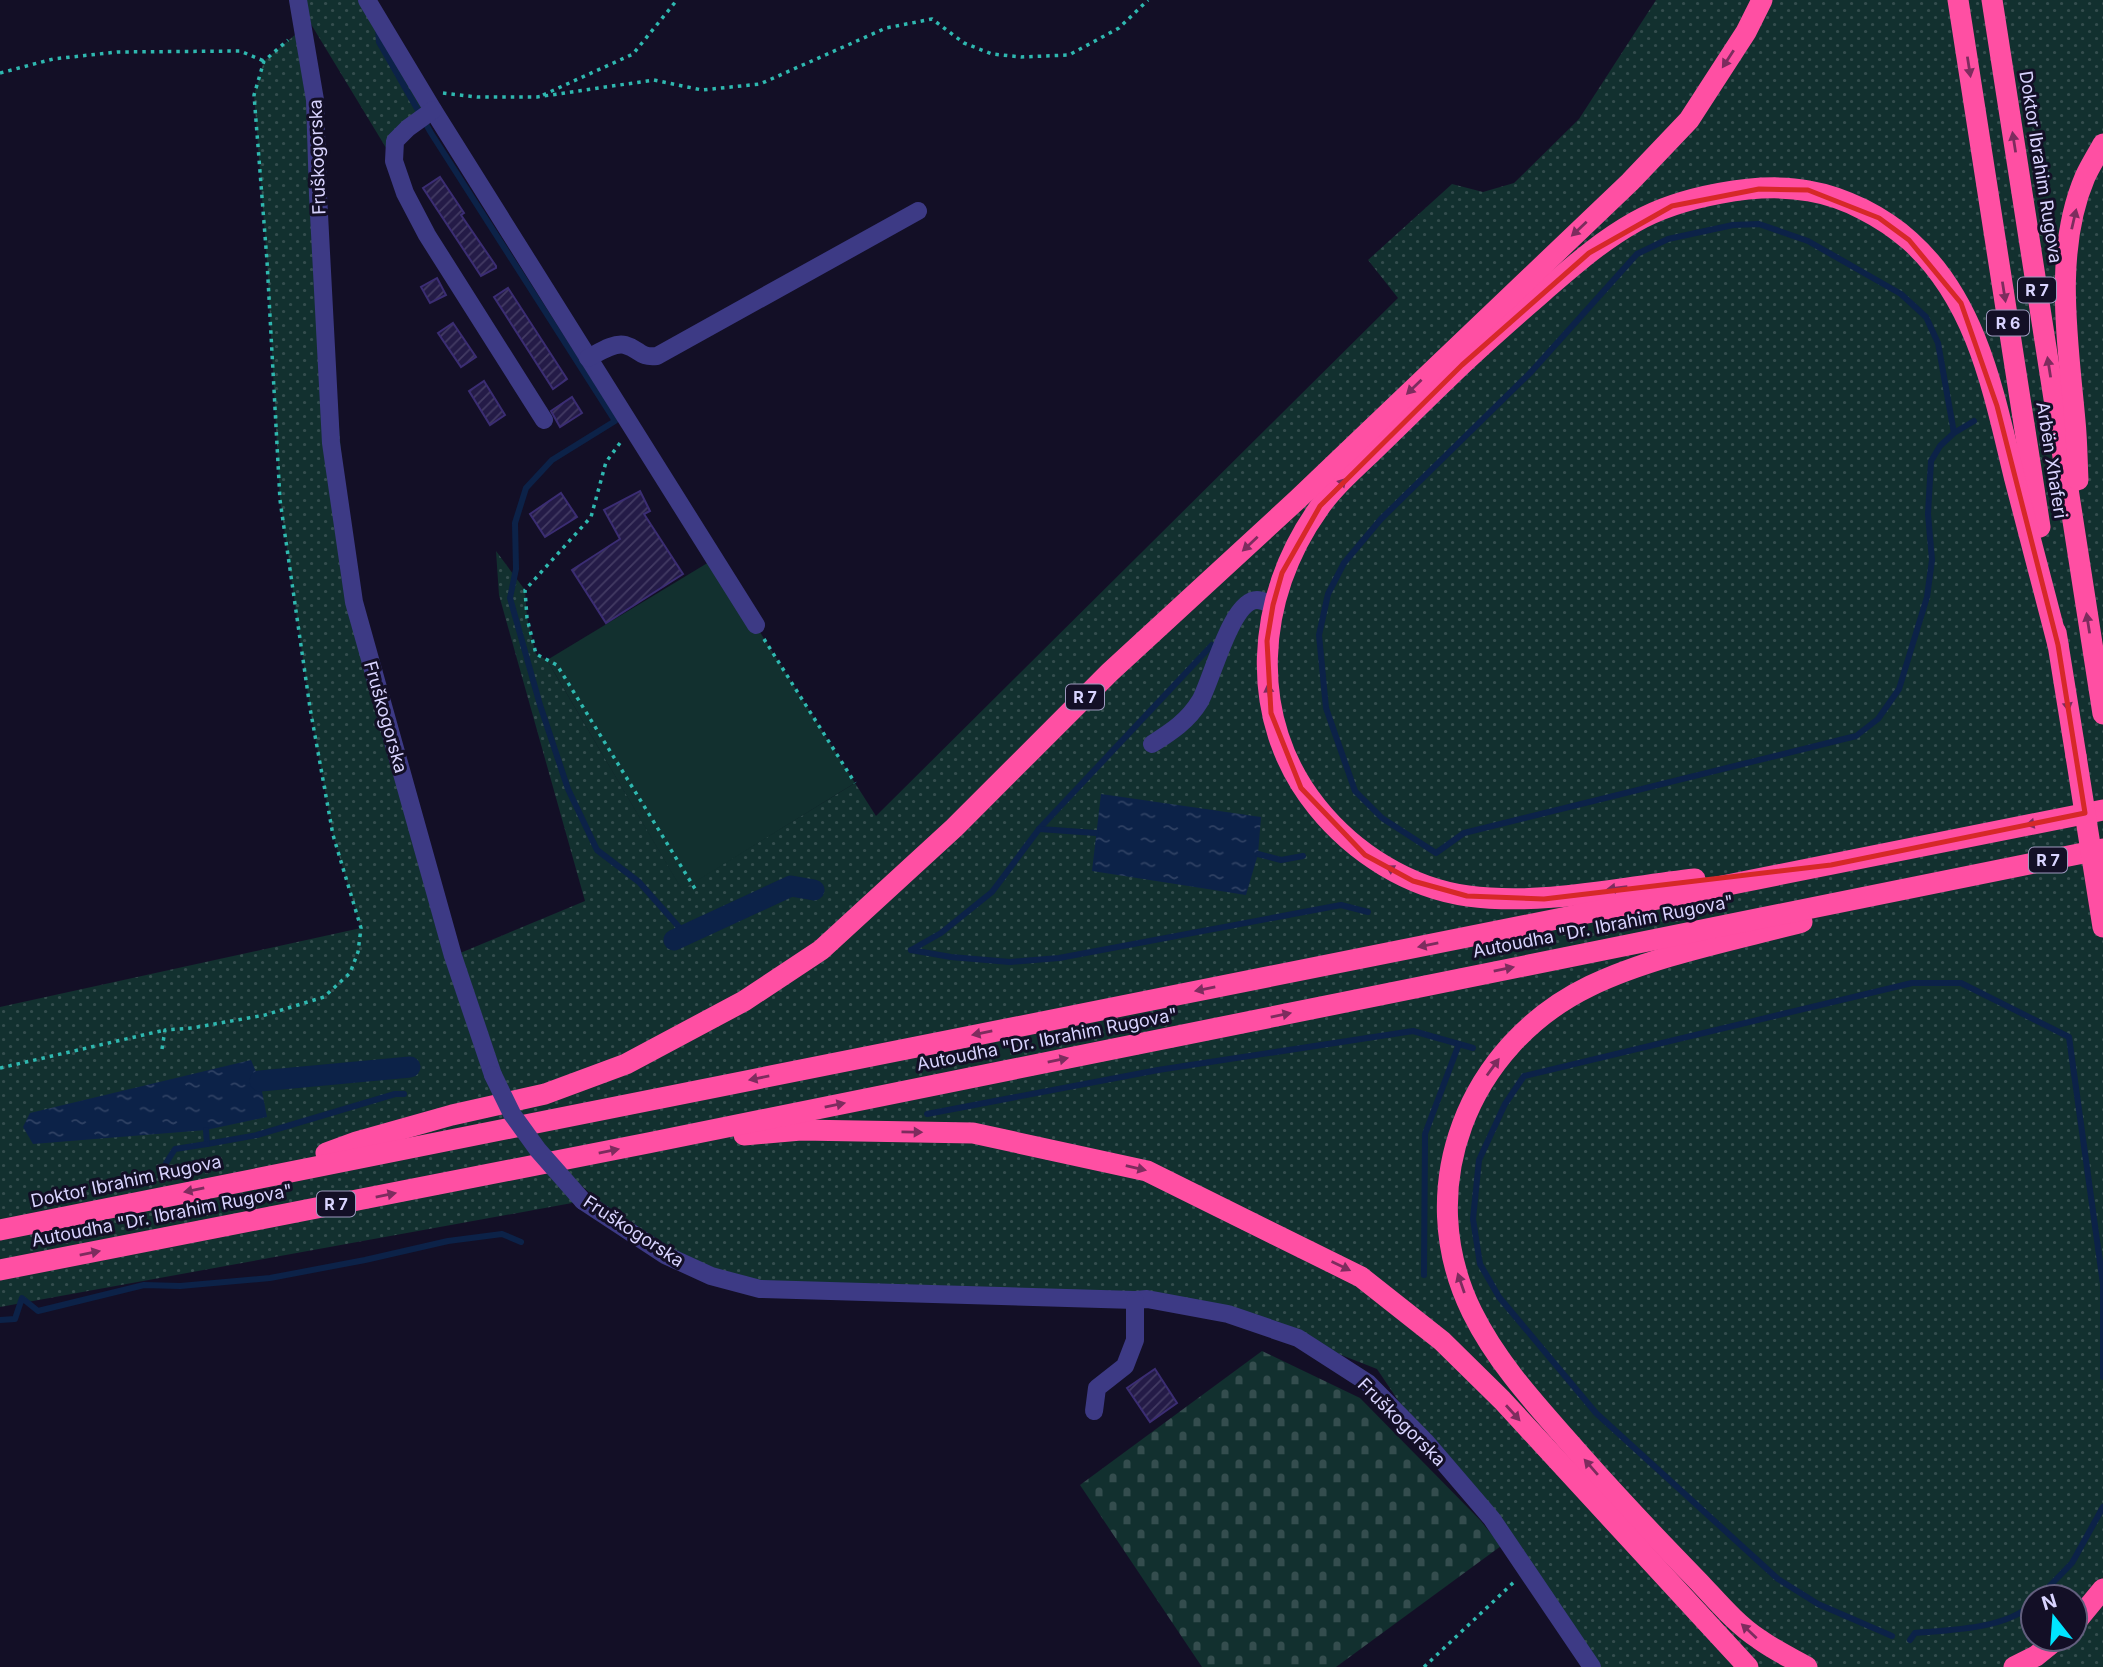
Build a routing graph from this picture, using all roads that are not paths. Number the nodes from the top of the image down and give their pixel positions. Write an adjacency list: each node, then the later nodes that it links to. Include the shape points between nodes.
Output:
1 (298, 0): 26 (street, Fruškogorska, bridge, via 315,100 331,443 354,602 456,968 493,1075 512,1114 583,1201 665,1255 711,1276 760,1289)
2 (368, 0): 6 (street)
3 (1762, 0): 23 (highway, R 7, one-way to 23, via 1689,120 1630,182 821,950 744,1001 626,1064 545,1094 356,1142)
4 (1958, 0): 14 (highway, Arbën Xhaferi / R 6, one-way to 14)
5 (1992, 0): 11 (highway, Doktor Ibrahim Rugova / R 7, one-way to 5)
6 (433, 110): 9 (street); 10 (street, via 395,141 394,161 405,193)
7 (2103, 144): 11 (highway, one-way to 7, via 2066,271 2085,178)
8 (918, 211): 9 (street, via 657,356 646,357 616,345)
9 (588, 358): 13 (street)
10 (544, 420)
11 (2081, 580): 15 (highway, Doktor Ibrahim Rugova / R 7, one-way to 11)
12 (1273, 604): 14 (highway, one-way to 14, via 1282,573 1320,506 1462,365 1589,253 1635,222 1672,205 1759,189 1808,190 1847,202 1909,240 1961,303 1997,407); 16 (street, via 1258,600 1242,608 1200,702 1184,723); 19 (highway, one-way to 12, via 1544,899 1467,896 1413,881 1366,855 1329,822 1301,788 1271,713 1267,641)
13 (756, 625)
14 (2058, 645): 21 (highway, Arbën Xhaferi / R 6, one-way to 21, bridge)
15 (2103, 714)
16 (1152, 744)
17 (2103, 810): 19 (highway, one-way to 19)
18 (2103, 849): 20 (highway, Autoudha "Dr. Ibrahim Rugova" / R 7)
19 (1831, 865): 23 (highway, one-way to 23)
20 (1993, 870): 22 (highway, Autoudha "Dr. Ibrahim Rugova" / R 7, one-way to 20); 33 (highway, one-way to 20, via 1757,1638 1712,1596 1621,1501 1492,1349 1471,1309 1449,1235 1447,1192 1453,1153 1464,1115 1503,1053 1528,1026 1590,986 1639,966)
21 (2103, 927)
22 (648, 1143): 25 (highway, Autoudha "Dr. Ibrahim Rugova" / R 7, one-way to 22); 32 (highway, one-way to 32, via 801,1130 973,1133 1147,1171 1361,1277 1442,1340)
23 (261, 1177): 24 (highway, Doktor Ibrahim Rugova / R 7, one-way to 24)
24 (0, 1230)
25 (0, 1270)
26 (1135, 1300): 27 (street, via 1135,1340 1125,1366 1097,1388); 31 (street, Fruškogorska, via 1228,1314 1298,1338 1368,1383 1492,1519)
27 (1094, 1411)
28 (2103, 1589): 29 (highway)
29 (2089, 1606)
30 (2040, 1653): 34 (highway)
31 (1592, 1667)
32 (1748, 1667)
33 (1807, 1667)
34 (2014, 1667)

